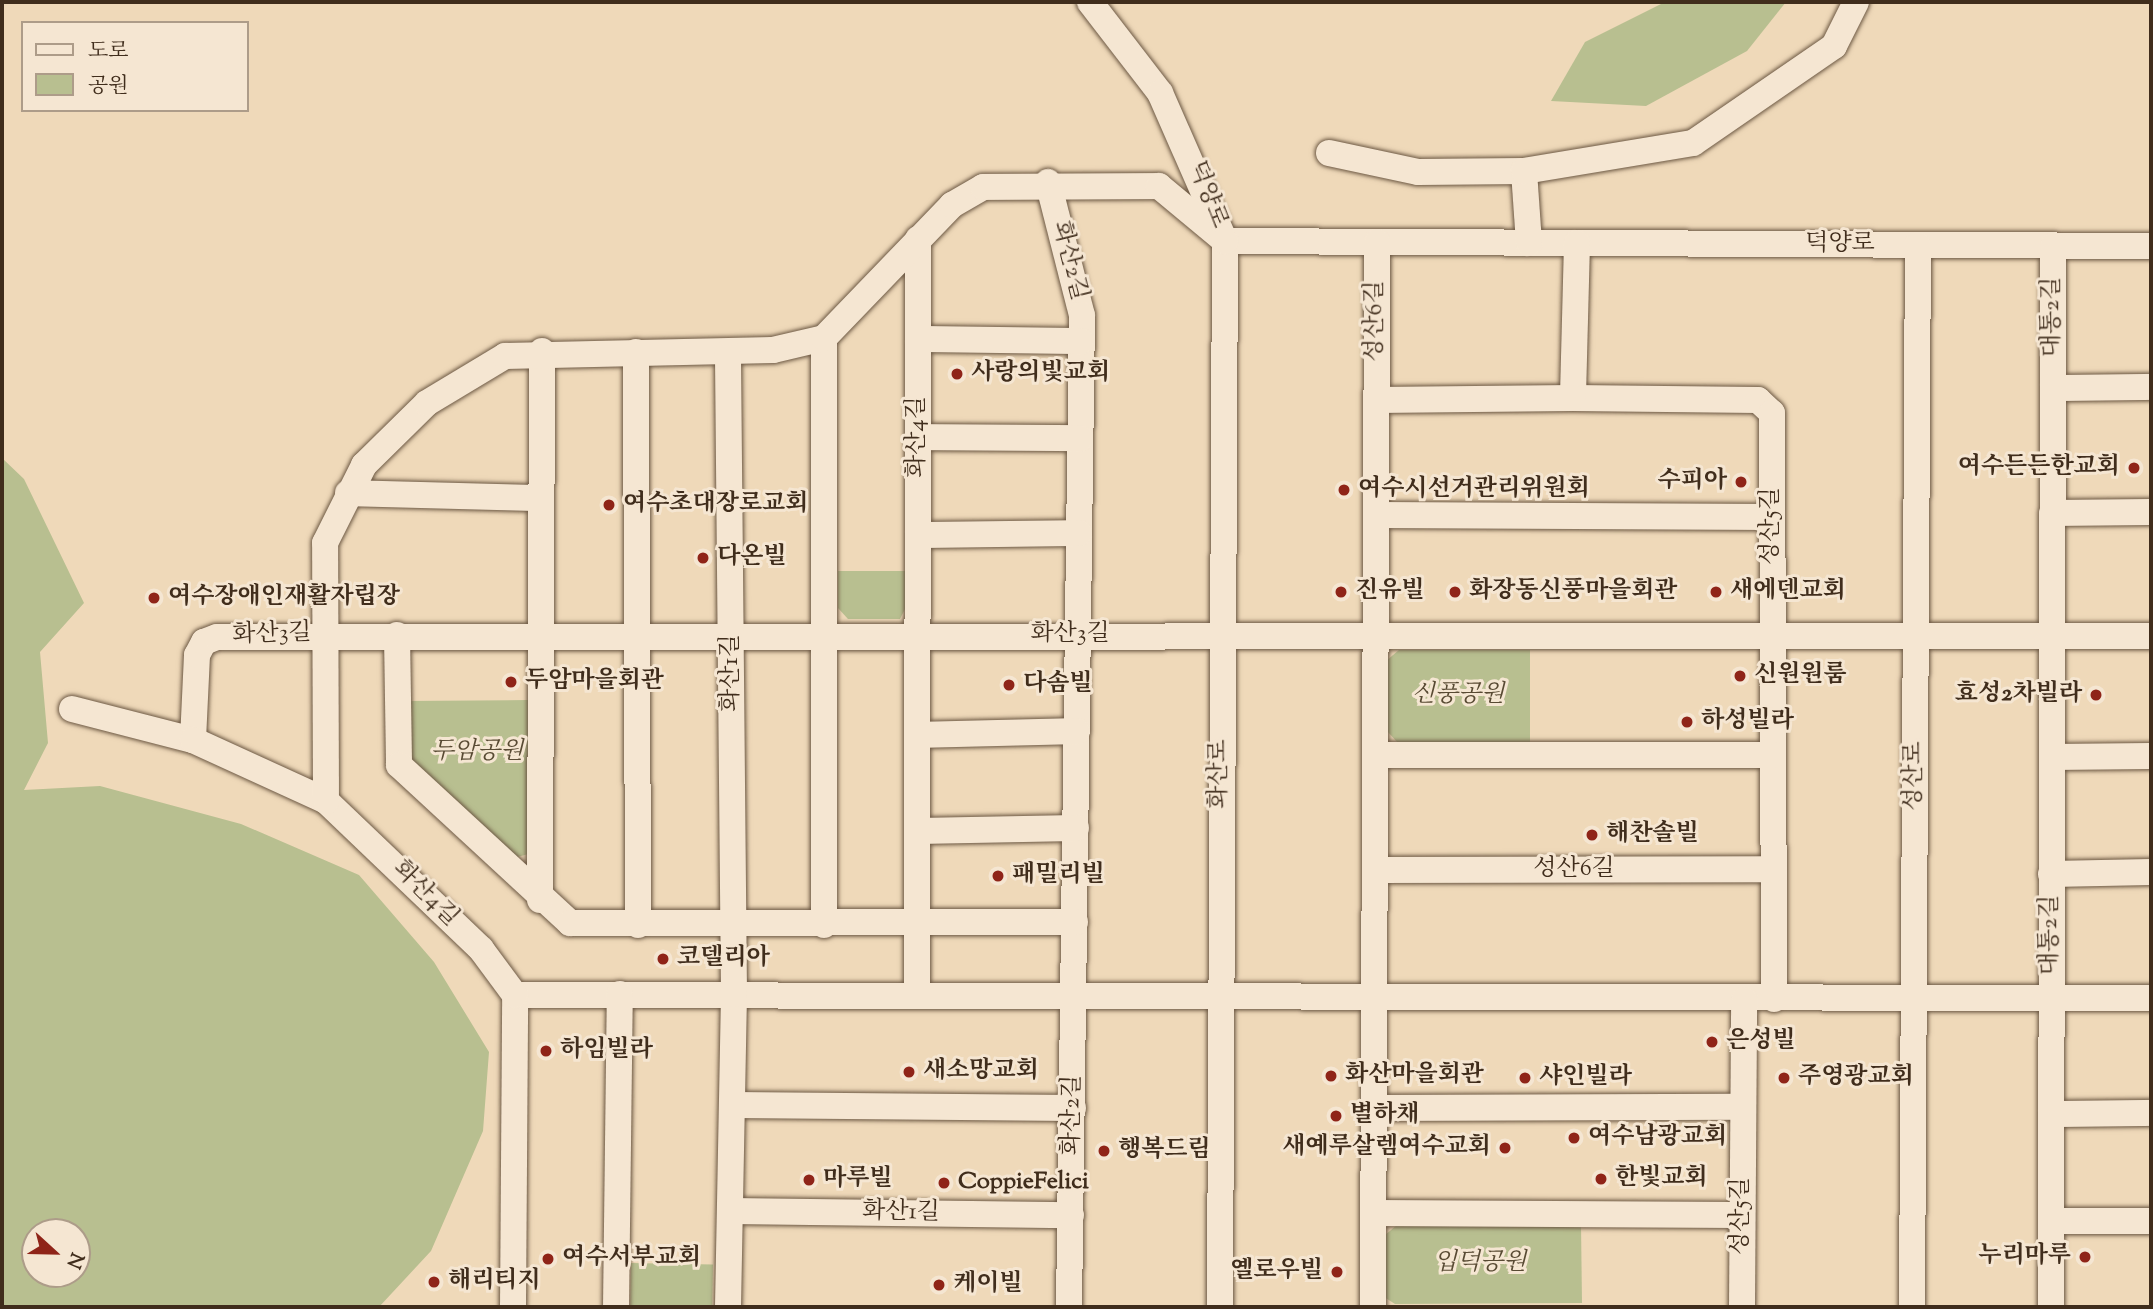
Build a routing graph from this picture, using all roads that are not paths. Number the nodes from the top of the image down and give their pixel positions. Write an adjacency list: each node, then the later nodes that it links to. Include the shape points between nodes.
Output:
1 (1090, 2): 7 (street, 덕양로, via 1160,93)
2 (1856, 2): 4 (street, via 1834,46 1693,143)
3 (1328, 153): 4 (street, via 1418,173)
4 (1524, 171): 9 (street)
5 (1048, 182): 6 (street, via 976,190); 7 (street, via 1159,186); 16 (street, 화산2길, via 1081,304)
6 (918, 239): 14 (street); 15 (street, 화산4길)
7 (1225, 241): 8 (street, 덕양로); 36 (street, 화산로)
8 (1377, 242): 9 (street, 덕양로); 23 (street, 성산6길)
9 (1529, 243): 10 (street, 덕양로)
10 (1577, 243): 11 (street, 덕양로); 22 (street)
11 (1917, 245): 12 (street, 덕양로); 44 (street, 성산로)
12 (2053, 246): 13 (street, 덕양로); 21 (street, 대통2길)
13 (2151, 246)
14 (824, 338): 19 (street, via 773,351); 35 (street)
15 (918, 339): 16 (street, 화산2길); 24 (street, 화산4길)
16 (1081, 341): 25 (street, 화산2길)
17 (542, 351): 18 (street); 26 (street, via 484,364 427,403 370,456); 27 (street)
18 (636, 352): 19 (street); 40 (street)
19 (728, 352): 43 (street, 화산1길)
20 (2151, 387): 21 (street, 대통2길)
21 (2053, 388): 29 (street, 대통2길)
22 (1573, 398): 23 (street); 31 (street, 성산5길, via 1768,404)
23 (1376, 400): 30 (street, 성산6길)
24 (918, 437): 25 (street); 33 (street, 화산4길)
25 (1080, 438): 32 (street, 화산2길)
26 (348, 494): 27 (street); 34 (street, via 325,543)
27 (541, 498): 39 (street)
28 (2151, 512): 29 (street)
29 (2052, 513): 45 (street, 대통2길)
30 (1376, 515): 31 (street); 37 (street, 성산6길)
31 (1772, 517): 47 (street, 성산5길)
32 (1079, 533): 33 (street); 42 (street, 화산2길)
33 (918, 535): 41 (street, 화산4길)
34 (328, 633): 38 (street, 화산3길); 51 (street, 화산3길, via 204,642 197,655); 56 (street)
35 (826, 634): 41 (street, 화산3길); 43 (street, 화산3길); 66 (street)
36 (1221, 634): 37 (street, 화산3길); 42 (street, 화산3길); 72 (street, 화산로)
37 (1375, 634): 47 (street); 52 (street, 성산6길)
38 (397, 635): 39 (street, 화산3길); 63 (street, via 399,765)
39 (541, 635): 40 (street, 화산3길); 63 (street)
40 (637, 635): 43 (street, 화산3길); 65 (street)
41 (919, 635): 42 (street, 화산3길); 50 (street)
42 (1078, 635): 49 (street, 화산2길)
43 (732, 636): 68 (street, 화산1길)
44 (1915, 636): 45 (street); 47 (street); 77 (street, 성산로)
45 (2052, 636): 46 (street); 55 (street, 대통2길)
46 (2151, 636)
47 (1773, 637): 53 (street, 성산5길)
48 (72, 709): 51 (street)
49 (1077, 731): 50 (street); 57 (street, 화산2길)
50 (918, 735): 58 (street)
51 (193, 740): 56 (street, 화산4길)
52 (1375, 755): 53 (street); 60 (street, 성산6길)
53 (1773, 755): 59 (street, 성산5길)
54 (2151, 756): 55 (street)
55 (2052, 757): 62 (street, 대통2길)
56 (326, 802): 73 (street, 화산4길, via 481,950)
57 (1076, 828): 58 (street); 64 (street, 화산2길)
58 (918, 831): 67 (street)
59 (1774, 869): 60 (street, 성산6길); 79 (street, 성산5길)
60 (1375, 870): 75 (street, 성산6길)
61 (2151, 872): 62 (street, 대통2길)
62 (2052, 874): 76 (street, 대통2길)
63 (540, 900): 65 (street, via 570,923)
64 (1075, 922): 67 (street); 74 (street, 화산2길)
65 (638, 925): 68 (street)
66 (824, 925): 67 (street); 68 (street)
67 (918, 925): 71 (street)
68 (733, 926): 70 (street, 화산1길)
69 (620, 994): 70 (street); 73 (street); 94 (street)
70 (734, 994): 71 (street); 81 (street, 화산1길)
71 (917, 994): 74 (street)
72 (1218, 994): 74 (street); 75 (street); 97 (street, 화산로)
73 (515, 995): 93 (street)
74 (1075, 995): 83 (street, 화산2길)
75 (1374, 995): 80 (street); 84 (street, 성산6길)
76 (2051, 996): 77 (street); 78 (street, 대통2길); 86 (street, 대통2길)
77 (1913, 998): 79 (street); 100 (street, 성산로)
78 (2151, 998)
79 (1774, 999): 80 (street)
80 (1744, 1000): 82 (street, 성산5길)
81 (733, 1105): 83 (street); 87 (street, 화산1길)
82 (1743, 1107): 84 (street); 90 (street, 성산5길)
83 (1073, 1108): 89 (street, 화산2길)
84 (1374, 1108): 88 (street, 성산6길)
85 (2151, 1113): 86 (street)
86 (2051, 1114): 91 (street, 대통2길)
87 (731, 1211): 89 (street, 화산1길); 95 (street, 화산1길)
88 (1374, 1213): 90 (street); 98 (street, 성산6길)
89 (1071, 1215): 96 (street, 화산2길)
90 (1742, 1215): 99 (street, 성산5길)
91 (2051, 1221): 92 (street); 101 (street, 대통2길)
92 (2151, 1221)
93 (513, 1307)
94 (615, 1307)
95 (728, 1307)
96 (1069, 1307)
97 (1220, 1307)
98 (1373, 1307)
99 (1742, 1307)
100 (1912, 1307)
101 (2051, 1307)

